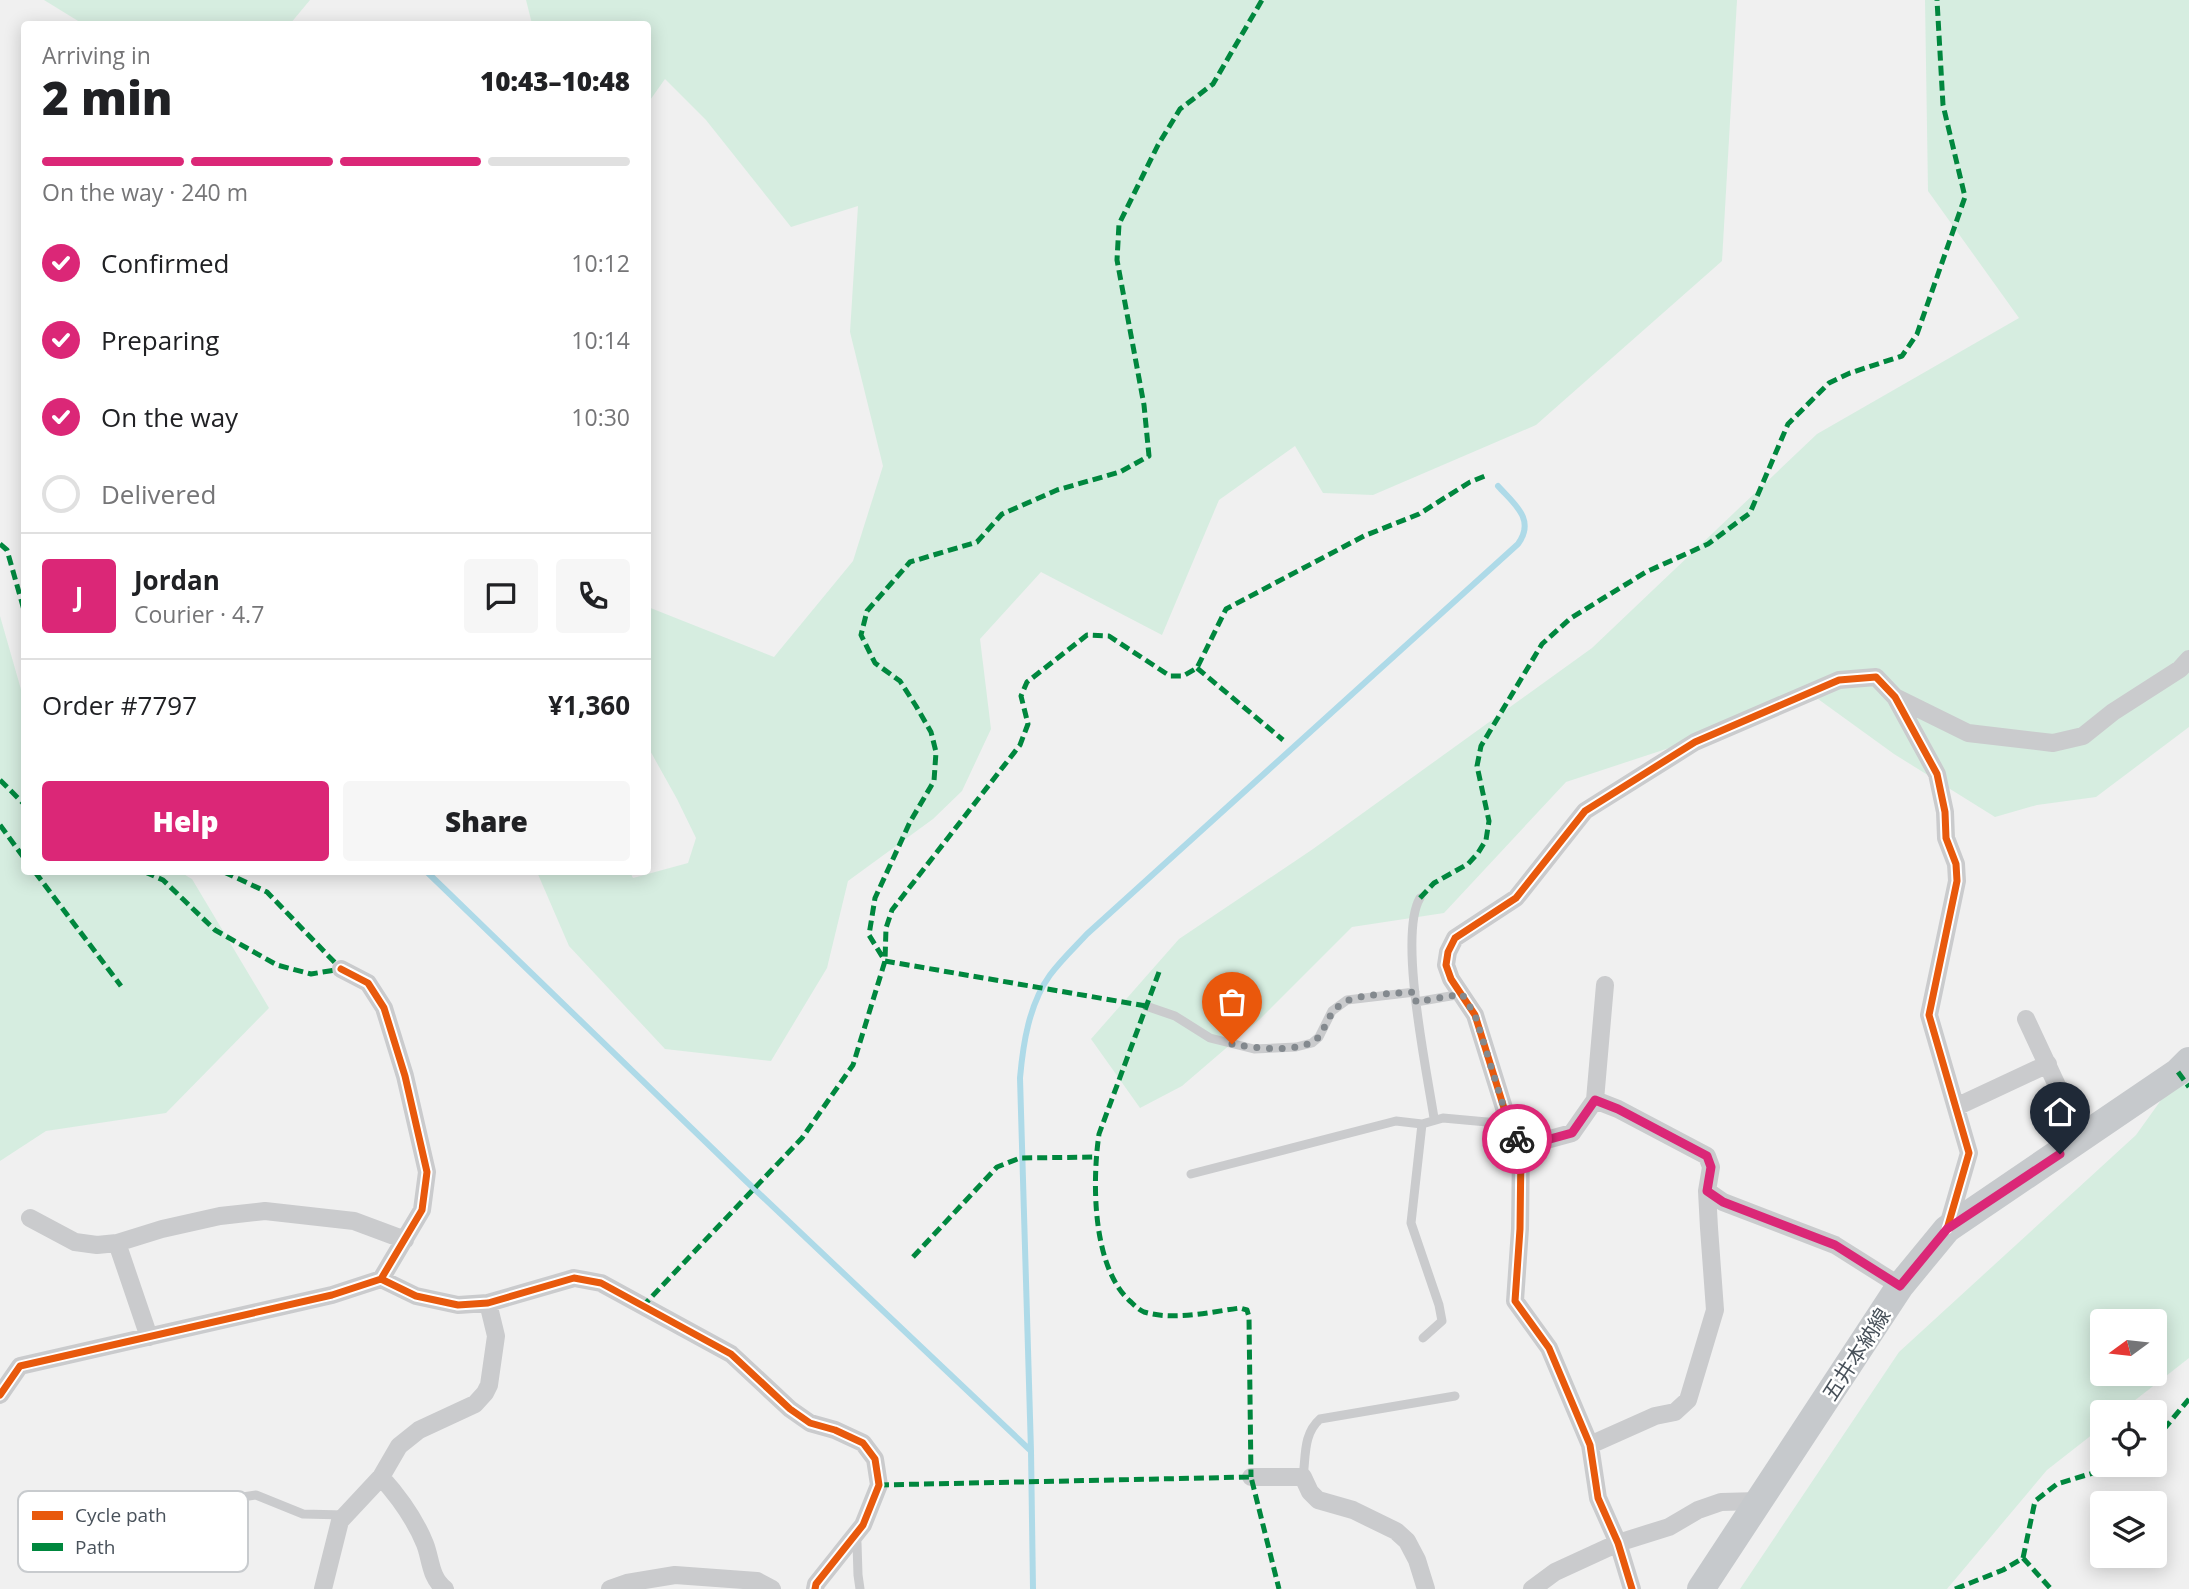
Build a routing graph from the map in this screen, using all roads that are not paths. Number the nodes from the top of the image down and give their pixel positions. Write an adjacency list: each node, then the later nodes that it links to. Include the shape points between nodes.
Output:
1 (2189, 659): 2 (street, via 2083,736 2053,743 1968,733)
2 (1895, 697): 6 (street, via 1876,677 1839,680 1695,742 1586,811 1516,898 1455,938 1446,965); 13 (street, via 1937,774 1946,838 1956,864 1957,881 1929,1015)
3 (1420, 898): 7 (lane, via 1413,908)
4 (341, 969): 23 (street, via 368,983 384,1008 420,1135 427,1172 422,1210)
5 (1605, 985): 12 (street)
6 (1462, 994): 7 (lane); 16 (street, via 1475,1015)
7 (1415, 997): 8 (lane, via 1347,1000 1332,1011 1312,1043 1254,1049 1210,1038 1175,1016); 14 (lane)
8 (1146, 1006)
9 (2026, 1019): 11 (street)
10 (2189, 1061): 17 (main road, 五井本納線)
11 (2048, 1064): 13 (street); 17 (street)
12 (1595, 1100): 18 (street, via 1572,1133); 20 (street, via 1707,1156 1711,1167)
13 (1956, 1107): 22 (street, via 1969,1153)
14 (1434, 1118): 15 (lane); 16 (lane)
15 (1422, 1124): 19 (lane, via 1396,1121); 29 (lane, via 1411,1223 1442,1321)
16 (1509, 1124): 18 (street)
17 (2082, 1139): 22 (main road, 五井本納線)
18 (1521, 1147): 32 (street, via 1515,1301 1549,1348)
19 (1191, 1174)
20 (1707, 1191): 26 (street, via 1723,1202 1835,1245); 32 (street, via 1716,1310 1688,1400 1675,1412 1655,1416)
21 (30, 1219): 24 (street, via 75,1241)
22 (1947, 1229): 26 (main road, 五井本納線)
23 (405, 1240): 24 (street, via 354,1221 265,1211 220,1216); 25 (street)
24 (117, 1243): 28 (street)
25 (381, 1279): 27 (street, via 431,1300 458,1305); 28 (street, via 332,1295)
26 (1900, 1286): 37 (main road, 五井本納線)
27 (488, 1303): 33 (street, via 496,1336 485,1393 475,1404 419,1430 399,1446); 39 (street, via 585,1278 731,1354 810,1423 863,1443 874,1460 879,1485 863,1525)
28 (149, 1337): 30 (street, via 20,1366)
29 (1423, 1338)
30 (0, 1395)
31 (1455, 1396): 35 (lane, via 1320,1419 1308,1435)
32 (1590, 1445): 40 (street, via 1598,1498)
33 (381, 1477): 38 (street); 42 (street, via 412,1518 432,1570)
34 (1251, 1477): 35 (street)
35 (1303, 1478): 47 (street, via 1318,1500 1353,1510 1396,1531 1407,1541)
36 (248, 1496): 38 (lane, via 256,1495 303,1514)
37 (1759, 1501): 40 (street, via 1721,1502 1669,1527); 50 (main road, 五井本納線)
38 (346, 1515): 41 (street, via 340,1521)
39 (852, 1538): 45 (street); 46 (lane, via 857,1543)
40 (1618, 1543): 48 (street, via 1555,1572); 49 (street)
41 (323, 1589)
42 (446, 1589)
43 (610, 1589): 44 (street, via 675,1574 757,1581)
44 (772, 1589)
45 (815, 1589)
46 (860, 1589)
47 (1426, 1589)
48 (1532, 1589)
49 (1632, 1589)
50 (1701, 1589)

